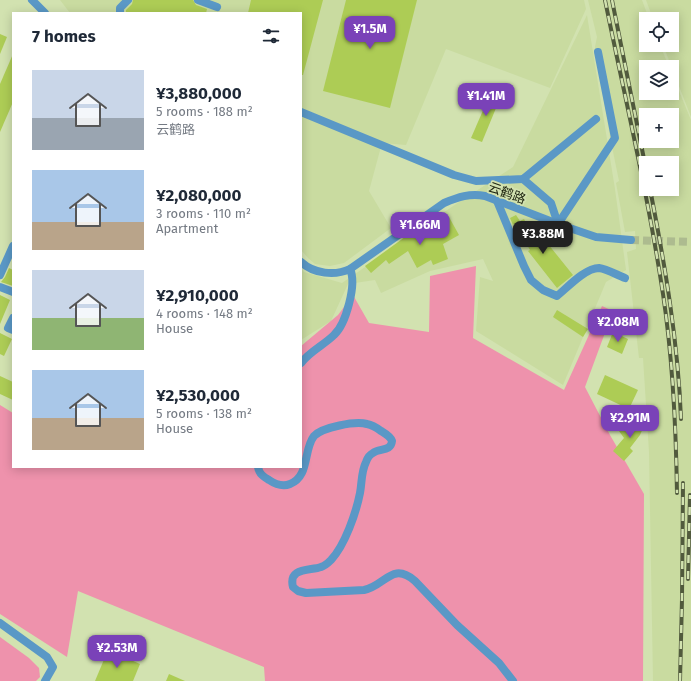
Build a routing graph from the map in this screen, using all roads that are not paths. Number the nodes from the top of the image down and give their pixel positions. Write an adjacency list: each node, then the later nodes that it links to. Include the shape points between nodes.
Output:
1 (32, 0): 5 (street)
2 (128, 0): 6 (street, via 120,8)
3 (198, 0): 4 (street)
4 (217, 7)
5 (44, 12)
6 (120, 12)
7 (598, 52): 12 (street, via 615,138)
8 (302, 112): 10 (street, via 454,175 476,181)
9 (596, 119): 10 (street)
10 (523, 179): 12 (street, via 551,203)
11 (497, 201): 12 (street, 云鹤路); 16 (street, 云鹤路, via 475,195 444,203); 18 (street, via 531,280 543,290 557,296 586,272 598,268)
12 (558, 224): 13 (street, 云鹤路, via 596,236)
13 (631, 240)
14 (12, 248): 17 (street)
15 (302, 263): 16 (street, 云鹤路, via 322,272 338,273)
16 (350, 268): 23 (street, via 353,288 339,328 334,336)
17 (0, 275)
18 (625, 278)
19 (0, 287): 20 (street)
20 (12, 292)
21 (12, 320): 22 (street, via 8,328)
22 (12, 330)
23 (302, 362)
24 (258, 468): 27 (street, via 259,472 273,483 288,485 296,481 300,475 312,440 319,433 342,425 361,423 389,436 392,441 390,446 373,452 366,462 356,507 336,553 323,566 298,573 293,580 293,587 306,593 364,590 394,574 406,574 499,662)
25 (0, 623): 26 (street, via 47,657 52,668)
26 (45, 681)
27 (513, 681)

